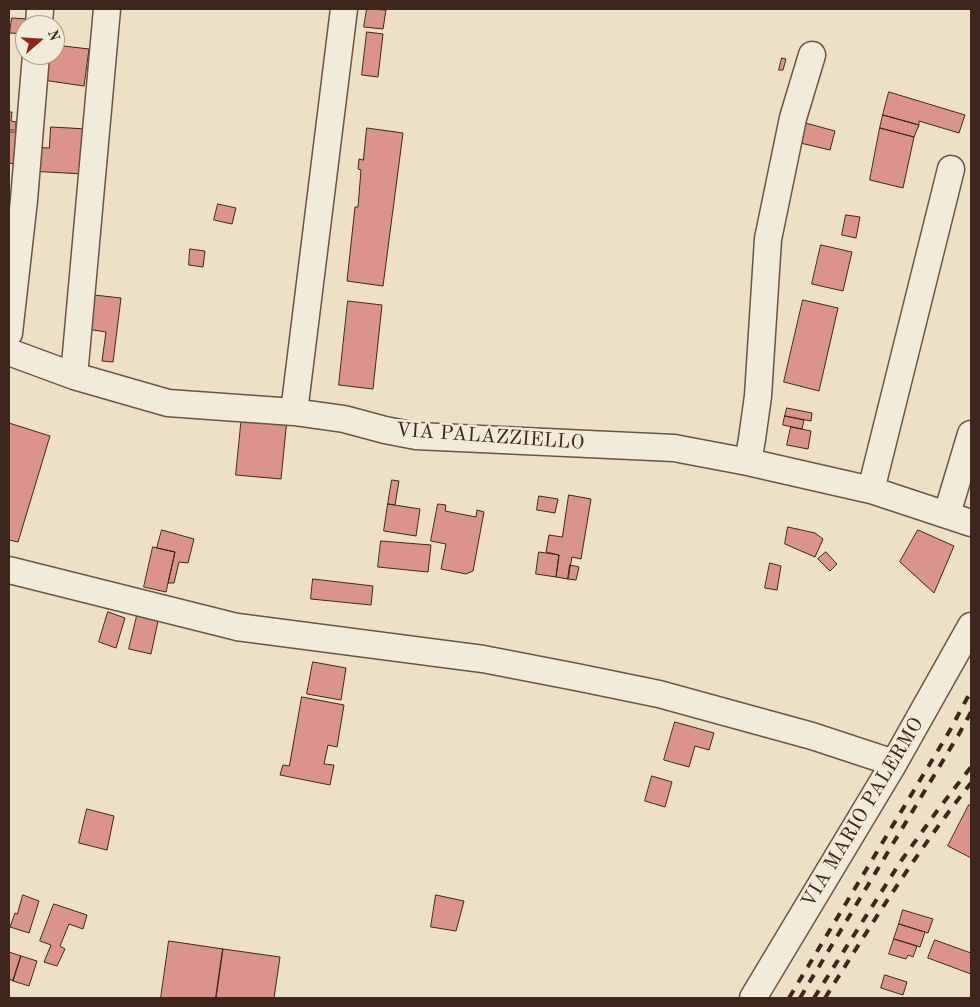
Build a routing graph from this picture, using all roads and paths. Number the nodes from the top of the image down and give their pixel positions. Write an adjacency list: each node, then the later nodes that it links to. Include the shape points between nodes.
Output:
1 (108, 9): 8 (street)
2 (344, 9): 9 (street)
3 (812, 55): 11 (street, via 793,118 768,239 758,396)
4 (35, 65): 6 (street)
5 (951, 169): 12 (street)
6 (9, 333)
7 (9, 352): 8 (street, VIA PALAZZIELLO)
8 (74, 376): 9 (street, VIA PALAZZIELLO, via 168,403)
9 (294, 412): 11 (street, VIA PALAZZIELLO, via 344,418 416,436 674,448)
10 (971, 434): 13 (street)
11 (748, 462): 12 (street, VIA PALAZZIELLO)
12 (871, 490): 13 (street, VIA PALAZZIELLO)
13 (947, 514): 14 (street, VIA PALAZZIELLO)
14 (971, 523)
15 (9, 570): 17 (street, via 237,627 483,659 659,694 812,736)
16 (971, 626): 17 (street, VIA MARIO PALERMO)
17 (894, 763): 18 (street, VIA MARIO PALERMO)
18 (754, 998)

